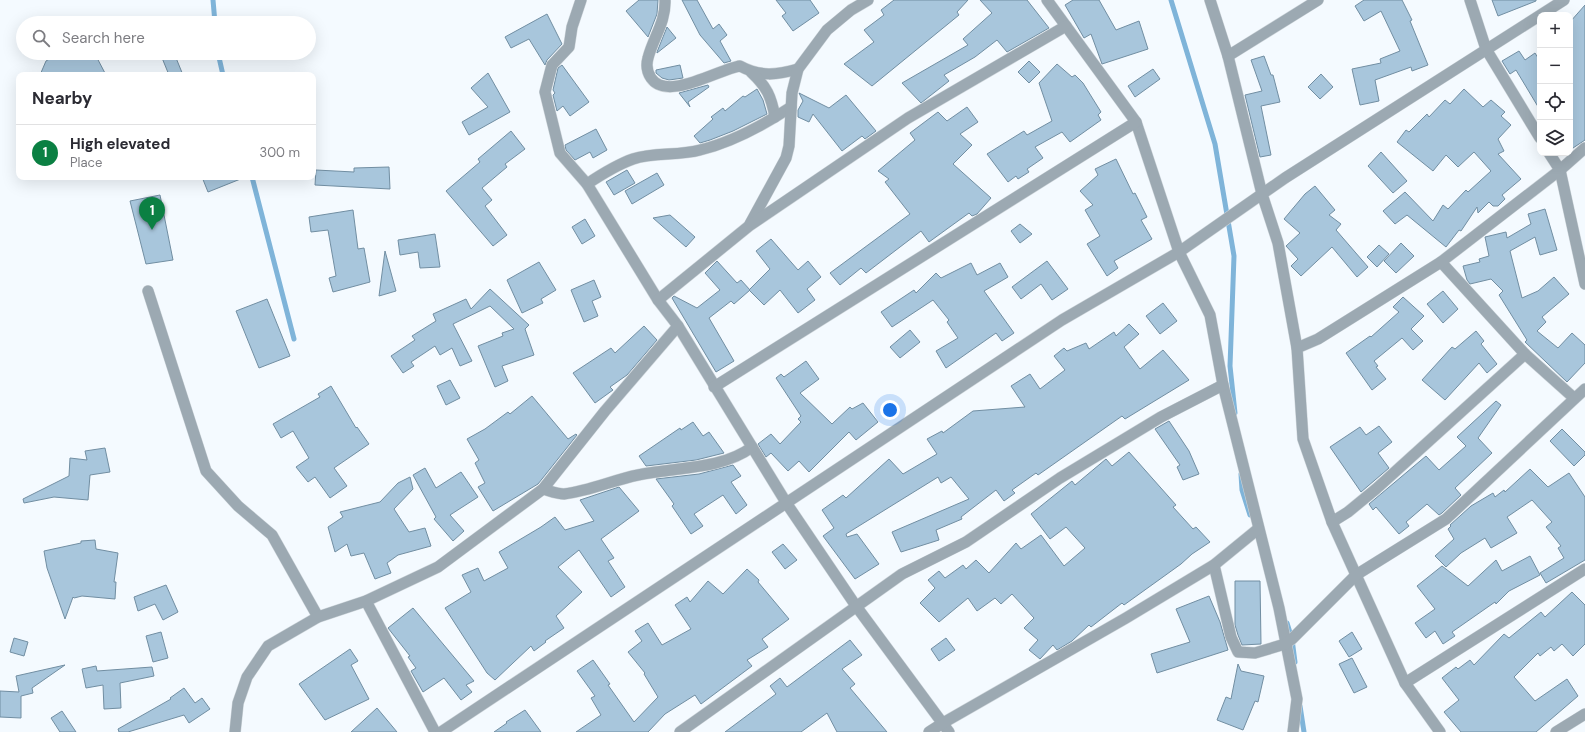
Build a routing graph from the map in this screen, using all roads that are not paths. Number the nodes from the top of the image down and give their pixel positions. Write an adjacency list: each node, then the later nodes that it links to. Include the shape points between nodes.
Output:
1 (581, 0): 21 (street, via 572,27 569,47 552,65 545,92 560,153)
2 (665, 0): 13 (street, via 664,17 647,59 647,72 654,83 664,87 691,83 740,66)
3 (868, 0): 12 (street, via 827,30)
4 (1047, 0): 9 (street)
5 (1210, 0): 11 (street)
6 (1318, 0): 11 (street)
7 (1470, 0): 10 (street)
8 (1564, 0): 10 (street)
9 (1066, 26): 16 (street); 23 (street, via 908,118)
10 (1486, 49): 17 (street); 22 (street)
11 (1228, 56): 22 (street)
12 (798, 69): 13 (street, via 779,75); 14 (street)
13 (750, 72): 15 (street, via 771,97)
14 (791, 107): 15 (street); 23 (street, via 786,158)
15 (775, 117): 21 (street, via 758,128 698,151 634,158 613,167)
16 (1136, 122): 24 (street); 33 (street)
17 (1537, 133)
18 (1585, 148): 20 (street)
19 (1551, 156): 20 (street)
20 (1560, 170): 25 (street); 26 (street)
21 (587, 184): 28 (street)
22 (1262, 194): 24 (street); 30 (street, via 1278,243)
23 (749, 226): 28 (street)
24 (1179, 252): 32 (street, via 1210,315); 38 (street, via 1062,320)
25 (1441, 262): 30 (street, via 1318,339); 31 (street)
26 (1585, 284)
27 (148, 291): 46 (street, via 206,471 238,506 272,535)
28 (658, 300): 29 (street)
29 (678, 326): 33 (street); 37 (street, via 605,411)
30 (1297, 348): 39 (street, via 1303,439)
31 (1525, 354): 35 (street); 39 (street, via 1376,489)
32 (1223, 385): 40 (street); 45 (street, via 1124,439 1060,478 966,542 902,574)
33 (714, 387): 36 (street)
34 (1585, 389): 35 (street)
35 (1574, 398): 43 (street, via 1446,518)
36 (752, 447): 37 (street, via 741,456 712,464 637,475 593,489 562,494); 38 (street)
37 (543, 490): 44 (street, via 438,567)
38 (787, 504): 45 (street); 53 (street)
39 (1332, 522): 43 (street)
40 (1258, 529): 41 (street); 47 (street, via 1279,608)
41 (1214, 565): 47 (street, via 1231,637 1238,652 1255,653); 50 (street)
42 (1585, 569): 48 (street)
43 (1356, 575): 47 (street); 48 (street)
44 (366, 601): 46 (street); 52 (street)
45 (856, 606): 50 (street); 54 (street)
46 (318, 617): 51 (street, via 268,646 247,677 238,703)
47 (1285, 644): 56 (street, via 1297,699)
48 (1405, 683): 57 (street)
49 (1585, 714): 58 (street)
50 (946, 727): 55 (street)
51 (235, 732)
52 (435, 732)
53 (441, 732)
54 (680, 732)
55 (929, 732)
56 (1293, 732)
57 (1440, 732)
58 (1556, 732)

